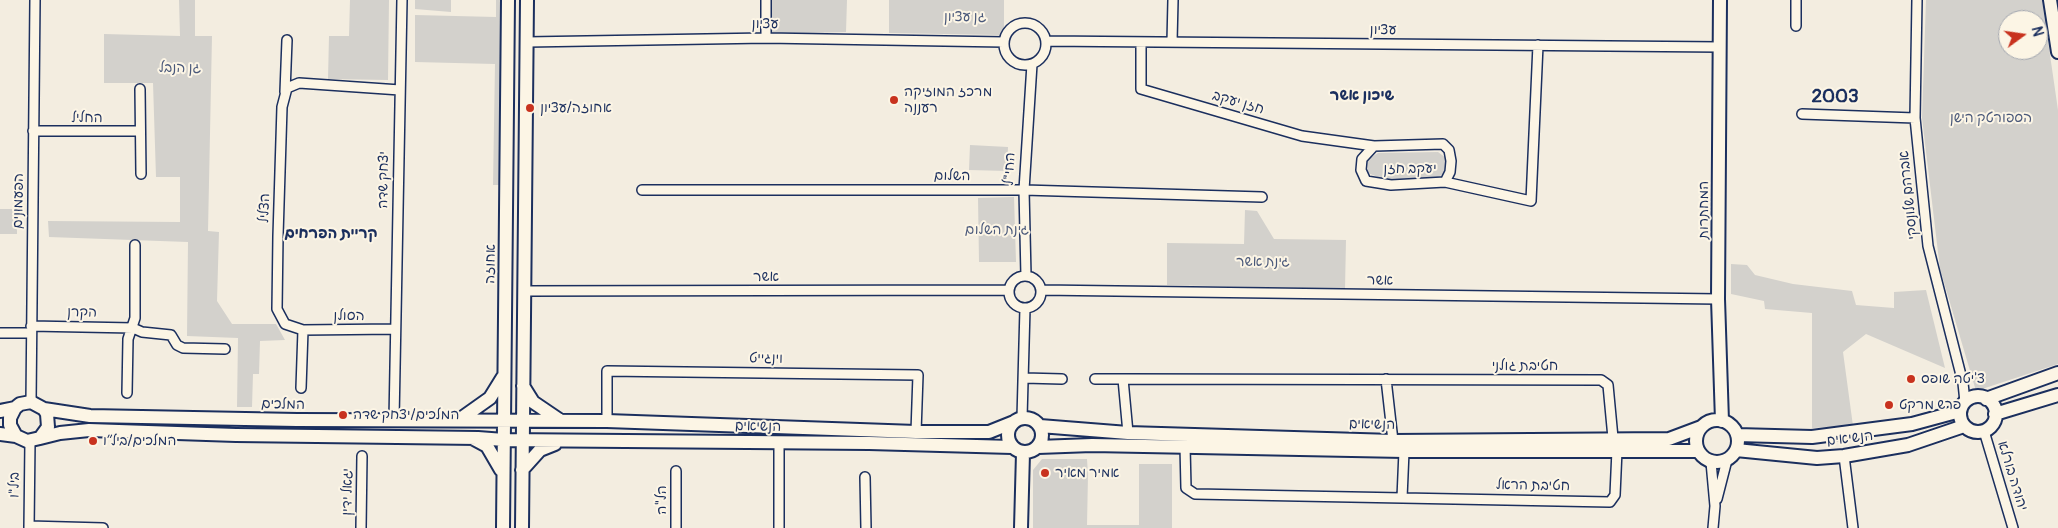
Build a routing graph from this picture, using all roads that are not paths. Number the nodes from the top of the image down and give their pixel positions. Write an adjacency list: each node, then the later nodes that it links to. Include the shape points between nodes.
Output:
1 (36, 0): 28 (street, הפעמונים)
2 (402, 0): 24 (street, יצחק שדה)
3 (508, 0): 51 (street, אחוזה)
4 (527, 0): 15 (street)
5 (766, 0): 12 (street)
6 (1173, 0): 18 (street)
7 (1720, 0): 20 (street, המחתרות)
8 (1796, 0): 11 (street)
9 (1917, 0): 27 (street, אברהם שלונסקי)
10 (2050, 0): 21 (street)
11 (1796, 26)
12 (766, 38): 15 (street, עציון); 16 (street, עציון)
13 (287, 40): 25 (street, הצליל)
14 (1046, 41): 16 (street, via 1039,28 1027,23 1013,26); 17 (street, עציון); 22 (street, via 1043,55)
15 (526, 42): 40 (street)
16 (1004, 42): 22 (street, via 1013,62)
17 (1141, 42): 18 (street, עציון); 30 (street, חזן יעקב, via 1141,89 1302,136)
18 (1172, 42): 19 (street, עציון)
19 (1538, 45): 20 (street, עציון); 32 (street, via 1531,201)
20 (1720, 47): 41 (street, המחתרות)
21 (2058, 52)
22 (1032, 64): 34 (street, החי"ל)
23 (140, 89): 29 (street)
24 (400, 90): 25 (street, via 299,83); 46 (street, יצחק שדה)
25 (285, 92): 43 (street, הצליל, via 281,127 277,309)
26 (1802, 114): 27 (street)
27 (1915, 118): 63 (street, אברהם שלונסקי, via 1928,246)
28 (34, 131): 29 (street, החליל); 45 (street, הפעמונים)
29 (140, 132): 31 (street)
30 (1374, 146): 32 (street, יעקב חזן, via 1442,144 1449,150 1451,161); 32 (street, יעקב חזן, via 1362,159 1361,170 1366,181 1391,185)
31 (141, 174)
32 (1445, 182)
33 (642, 190): 34 (street, השלום)
34 (1024, 190): 35 (street, השלום); 37 (street, החי"ל)
35 (1262, 197)
36 (135, 245): 44 (street, via 136,318)
37 (1026, 276): 38 (street, via 1015,279); 39 (street, via 1037,282)
38 (1009, 290): 40 (street, אשר); 42 (street, via 1015,304)
39 (1041, 290): 41 (street, אשר); 42 (street, via 1035,304)
40 (524, 291): 57 (street)
41 (1718, 299): 75 (street, המחתרות)
42 (1025, 308): 52 (street)
43 (284, 324): 47 (street, הסולן)
44 (133, 328): 45 (street, הקרן); 49 (street, הקרן, via 171,335 182,348); 59 (street, via 127,346)
45 (31, 329): 48 (street, הקרן); 62 (street, הפעמונים)
46 (395, 329): 47 (street, הסולן); 68 (street, יצחק שדה)
47 (303, 330): 58 (street)
48 (0, 333)
49 (225, 349)
50 (2058, 374): 61 (street)
51 (504, 375): 69 (street, via 490,398); 71 (street, אחוזה)
52 (1024, 378): 53 (street); 70 (street)
53 (1062, 379)
54 (1095, 379): 55 (street, חטיבת גולני)
55 (1123, 379): 56 (street, חטיבת גולני); 81 (street)
56 (1386, 379): 90 (street); 92 (street, חטיבת גולני, via 1601,380 1608,385)
57 (523, 386): 72 (street); 73 (street, via 533,402)
58 (301, 388)
59 (127, 393)
60 (2058, 395): 67 (street)
61 (1986, 399): 63 (street); 67 (street, via 1994,406)
62 (31, 402): 64 (street); 65 (street)
63 (1966, 403): 77 (street, via 1960,416); 83 (street, הנשיאים, via 1912,424 1812,436)
64 (15, 408): 66 (street); 84 (street, via 10,425)
65 (44, 409): 68 (street, המלכים, via 90,416); 86 (street, via 48,427)
66 (0, 411)
67 (1996, 414): 79 (street, via 1992,426)
68 (394, 420): 69 (street, המלכים)
69 (459, 420): 71 (street, המלכים)
70 (1018, 420): 76 (street, via 1035,421); 80 (street, הנשיאים, via 989,432); 95 (street, via 1008,434)
71 (504, 421): 72 (street, המלכים); 87 (street, אחוזה)
72 (523, 421): 73 (street, הנשיאים); 88 (street)
73 (561, 421): 74 (street, הנשיאים)
74 (607, 421): 80 (street, הנשיאים); 80 (street, וינגייט, via 607,371 918,375)
75 (1722, 421): 78 (street); 83 (street)
76 (1040, 426): 81 (street, הנשיאים); 94 (street, via 1042,441)
77 (1964, 426): 79 (street, via 1973,432); 100 (street, הנשיאים, via 1908,445)
78 (1701, 427): 92 (street, הנשיאים, via 1669,439); 98 (street, via 1697,435)
79 (1984, 431): 120 (street, יהודה בורלא)
80 (916, 432)
81 (1128, 432): 90 (street, הנשיאים)
82 (0, 434): 84 (street)
83 (1737, 435): 96 (street)
84 (16, 436): 86 (street)
85 (472, 438): 86 (street, via 89,430); 87 (street); 105 (street, via 487,446)
86 (35, 440): 109 (street, ביל"ו)
87 (504, 440): 88 (street, הנשיאים); 105 (street, אחוזה)
88 (523, 441): 89 (street, הנשיאים); 103 (street)
89 (563, 441): 91 (street, הנשיאים); 103 (street, via 540,450)
90 (1393, 441): 92 (street, הנשיאים)
91 (779, 443): 95 (street, הנשיאים, via 869,443); 115 (street)
92 (1615, 444): 97 (street, הנשיאים); 98 (street, הנשיאים); 107 (street, חטיבת הראל, via 1615,495 1610,502)
93 (1185, 446): 94 (street, הנשיאים); 97 (street, הנשיאים); 107 (street, חטיבת הראל, via 1186,488 1195,494)
94 (1038, 447): 95 (street, via 1031,452)
95 (1018, 450): 117 (street)
96 (1736, 450): 100 (street, הנשיאים, via 1817,458); 101 (street)
97 (1404, 451): 107 (street)
98 (1698, 451): 102 (street)
99 (362, 456): 111 (street, יגאל ידין)
100 (1844, 456): 119 (street)
101 (1726, 460): 102 (street); 108 (street)
102 (1711, 462): 108 (street)
103 (522, 470): 113 (street)
104 (676, 471): 114 (street, הל"ה)
105 (503, 474): 112 (street, אחוזה)
106 (865, 477): 116 (street)
107 (1402, 498)
108 (1715, 506): 118 (street)
109 (29, 527): 110 (street)
110 (103, 528)
111 (361, 528)
112 (503, 528)
113 (522, 528)
114 (676, 528)
115 (779, 528)
116 (866, 528)
117 (1021, 528)
118 (1713, 528)
119 (1853, 528)
120 (2013, 528)

